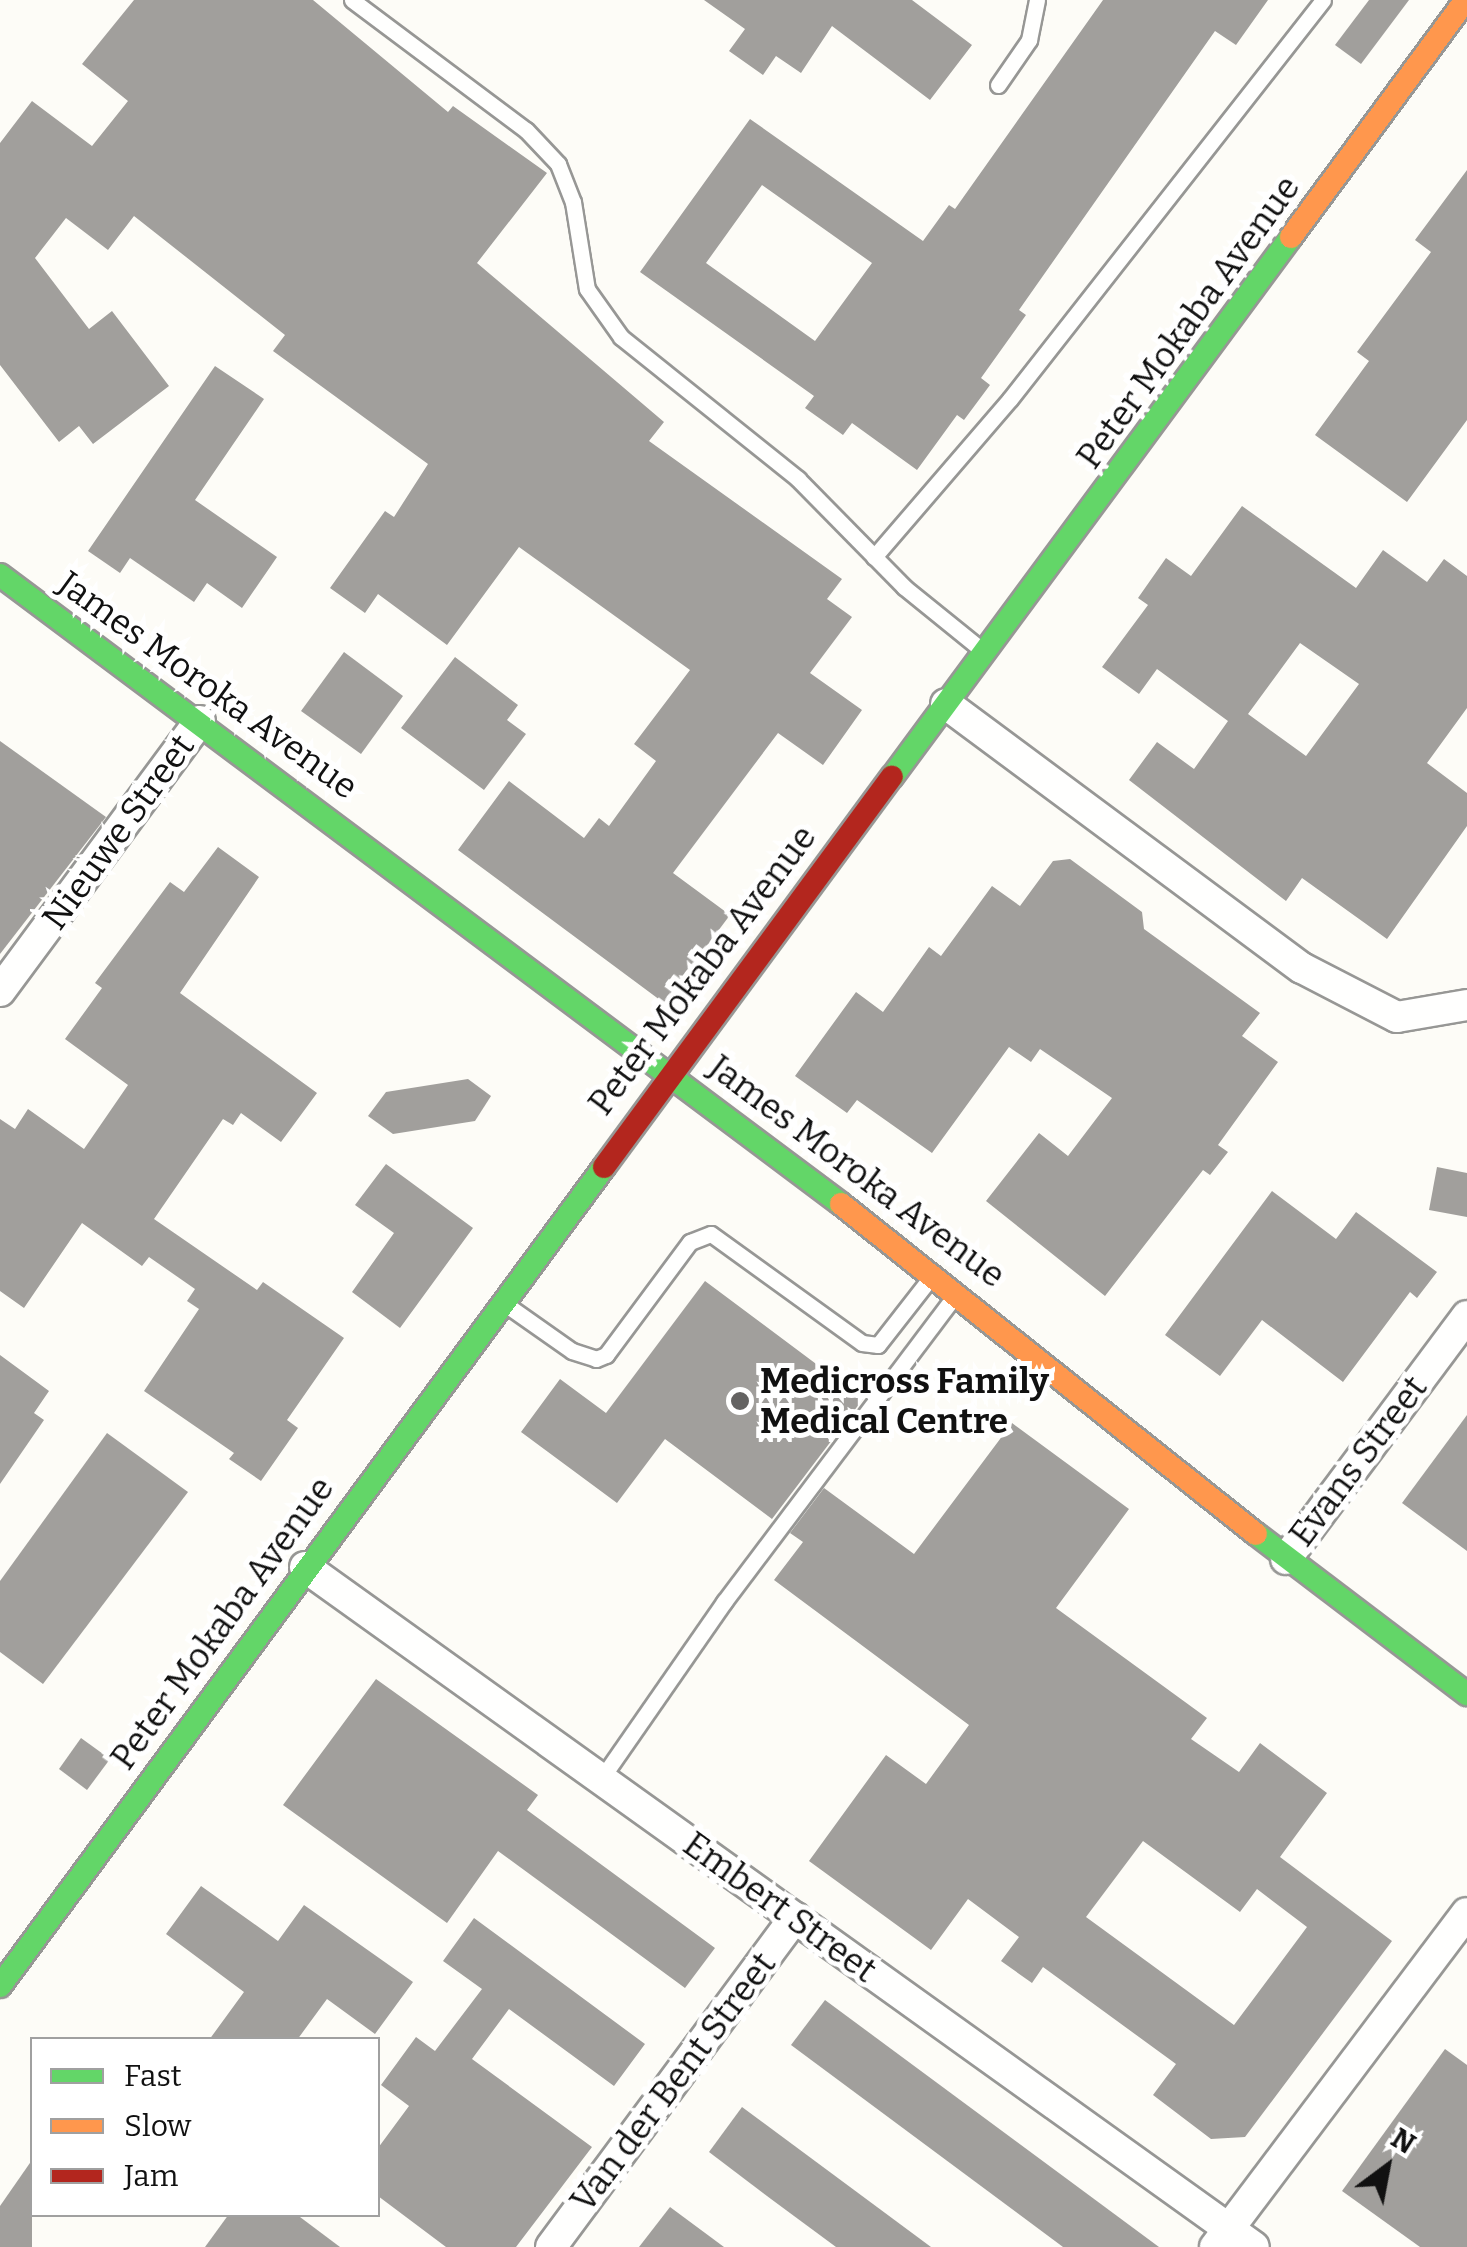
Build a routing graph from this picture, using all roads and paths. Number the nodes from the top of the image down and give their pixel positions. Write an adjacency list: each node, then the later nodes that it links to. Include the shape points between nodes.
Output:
1 (352, 0): 6 (lane, via 526,130 558,164 573,202 587,289 621,337 798,480)
2 (1037, 0): 5 (lane, via 1029,40)
3 (1323, 0): 6 (lane, via 990,423)
4 (1466, 0): 8 (street, Peter Mokaba Avenue)
5 (998, 85)
6 (874, 557): 8 (lane)
7 (0, 575): 10 (street, James Moroka Avenue)
8 (986, 654): 9 (street, Peter Mokaba Avenue)
9 (946, 704): 12 (street, via 1302,968 1397,1017); 13 (street, Peter Mokaba Avenue)
10 (200, 721): 11 (street, Nieuwe Street); 13 (street, James Moroka Avenue)
11 (0, 991)
12 (1467, 1006)
13 (669, 1072): 14 (street, James Moroka Avenue); 16 (street, Peter Mokaba Avenue)
14 (934, 1273): 15 (street, James Moroka Avenue); 16 (lane, via 878,1344 862,1343 711,1234 690,1242 596,1360 572,1352)
15 (958, 1291): 18 (street, James Moroka Avenue); 21 (lane, via 724,1602)
16 (500, 1300): 19 (street, Peter Mokaba Avenue)
17 (1467, 1316): 18 (street, Evans Street)
18 (1286, 1559): 20 (street, James Moroka Avenue)
19 (306, 1567): 21 (street, Embert Street); 24 (street, Peter Mokaba Avenue)
20 (1467, 1694)
21 (602, 1779): 23 (street, Embert Street)
22 (1467, 1913): 25 (street)
23 (795, 1917): 25 (street, Embert Street); 26 (street, Van der Bent Street)
24 (0, 1986)
25 (1222, 2238): 27 (street, Embert Street)
26 (550, 2247)
27 (1254, 2247)

